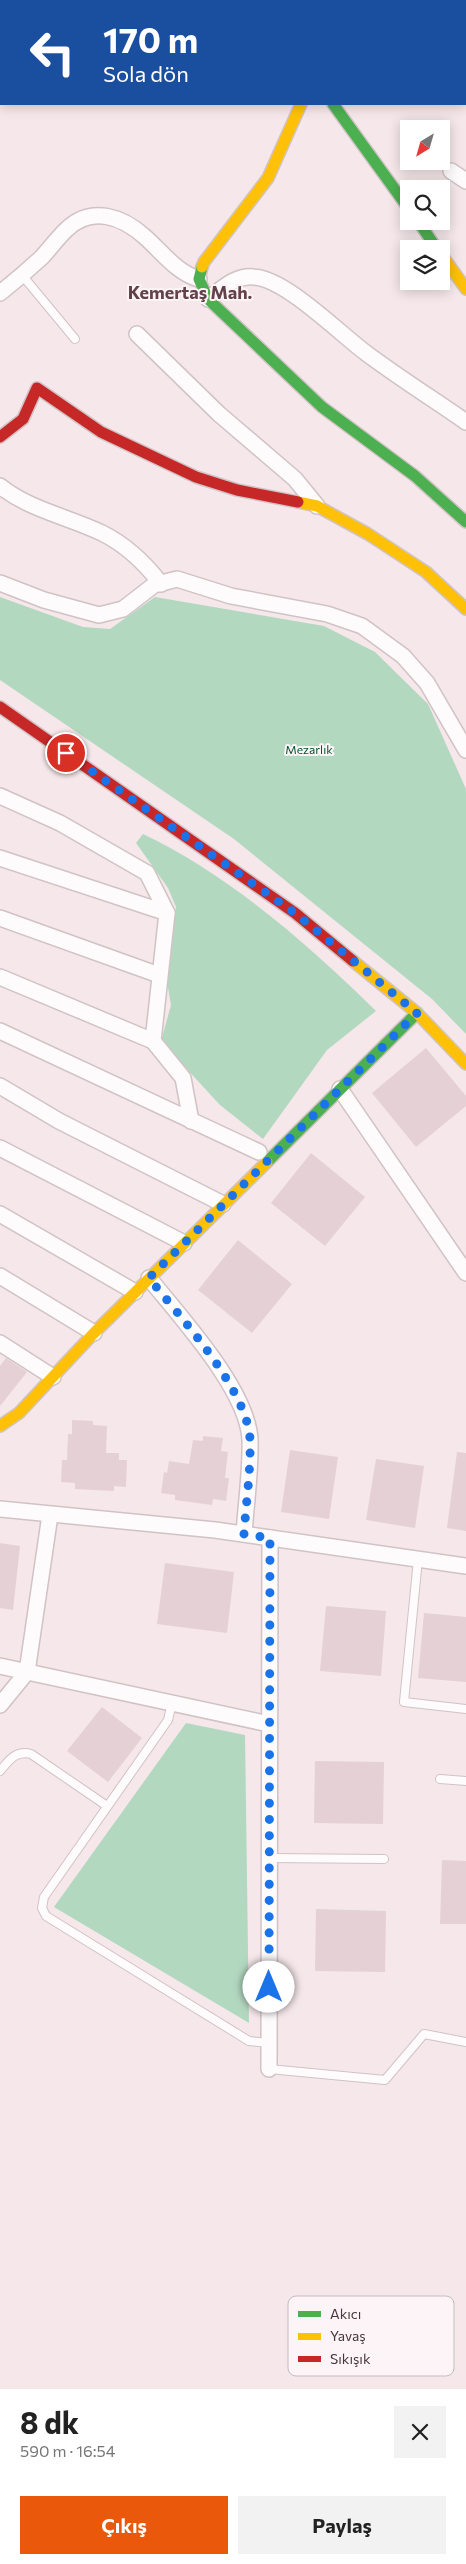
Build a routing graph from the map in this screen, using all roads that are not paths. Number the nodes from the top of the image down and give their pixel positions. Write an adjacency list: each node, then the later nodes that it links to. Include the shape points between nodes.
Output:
1 (301, 105): 8 (street, via 268,178 204,262)
2 (335, 105): 5 (street)
3 (451, 171): 4 (street)
4 (466, 181)
5 (400, 196)
6 (450, 267): 9 (street)
7 (22, 276): 8 (street, via 72,224 99,216 132,225 179,269); 10 (street); 13 (lane)
8 (199, 279): 11 (street)
9 (466, 289)
10 (0, 293)
11 (208, 299): 14 (street, via 235,279 252,276 270,281); 18 (street, via 322,408 415,476)
12 (137, 334): 17 (street, via 219,414 295,479)
13 (75, 339)
14 (466, 422)
15 (0, 437): 17 (street, via 21,421 36,388 101,432 196,478)
16 (0, 486): 20 (street, via 48,512 103,534 142,560)
17 (317, 506): 21 (street, via 426,572)
18 (466, 522)
19 (0, 583): 20 (street, via 44,600 99,615 123,609 154,585)
20 (161, 584): 23 (street, via 177,579 231,596 327,614 362,626 403,656 427,683)
21 (466, 609)
22 (0, 707): 30 (street, via 295,913)
23 (464, 739)
24 (0, 796): 26 (street, via 60,823 147,873)
25 (0, 858): 26 (street)
26 (167, 913): 28 (street)
27 (0, 918): 28 (street)
28 (159, 975): 32 (street)
29 (0, 977): 32 (street)
30 (417, 1013): 33 (street); 35 (street)
31 (0, 1031): 36 (street)
32 (153, 1040): 36 (street, via 183,1078)
33 (466, 1064)
34 (0, 1086): 39 (street, via 59,1121)
35 (340, 1089): 39 (street); 42 (street)
36 (191, 1120): 38 (street)
37 (0, 1148): 41 (street)
38 (259, 1152)
39 (223, 1204): 41 (street)
40 (0, 1214): 45 (street)
41 (184, 1243): 44 (street)
42 (466, 1273)
43 (0, 1276): 46 (street)
44 (149, 1278): 45 (street); 52 (street, via 209,1353 240,1402 250,1437)
45 (135, 1292): 46 (street)
46 (94, 1333): 48 (street)
47 (0, 1343): 48 (street)
48 (53, 1377): 49 (street, via 19,1413)
49 (0, 1426)
50 (0, 1509): 51 (street)
51 (50, 1514): 52 (street); 57 (street)
52 (244, 1534): 53 (street)
53 (270, 1538): 54 (street); 61 (street)
54 (418, 1558): 55 (street); 60 (lane, via 404,1702)
55 (466, 1566)
56 (0, 1666): 57 (street)
57 (26, 1672): 58 (street); 59 (street)
58 (172, 1703): 61 (street); 65 (lane, via 168,1720)
59 (0, 1705)
60 (466, 1709)
61 (269, 1724): 66 (street)
62 (0, 1771): 65 (lane, via 12,1757 21,1753 32,1754)
63 (440, 1779): 64 (lane)
64 (466, 1781)
65 (107, 1806): 69 (lane, via 44,1897 42,1908 46,1916 249,2041)
66 (269, 1858): 67 (lane); 69 (street)
67 (384, 1859)
68 (466, 2042): 70 (lane, via 424,2034 385,2080)
69 (269, 2043): 70 (street)
70 (269, 2069)

